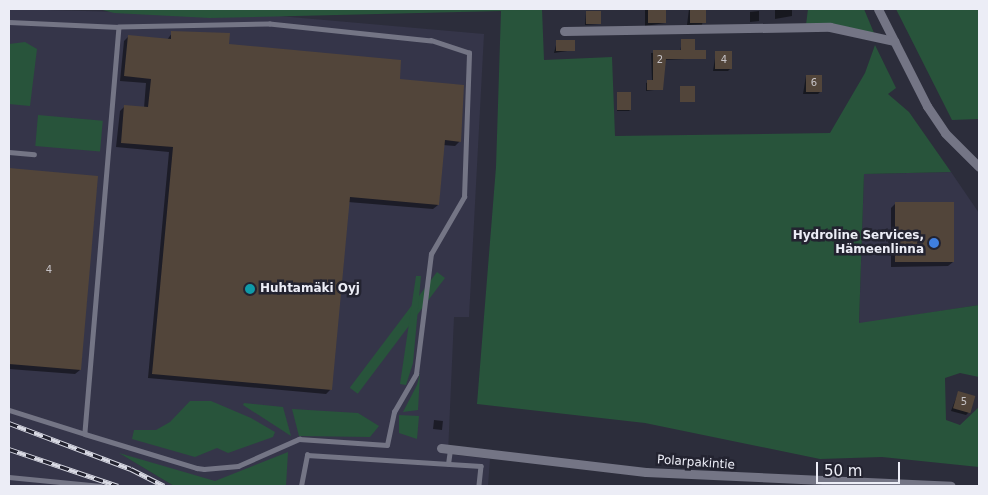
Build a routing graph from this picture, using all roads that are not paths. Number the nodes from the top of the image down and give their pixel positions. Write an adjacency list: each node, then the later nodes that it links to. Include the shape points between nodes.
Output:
1 (878, 9): 5 (street)
2 (9, 22): 3 (lane)
3 (119, 27): 10 (lane); 10 (lane, via 270,24 431,41 469,54 464,197 431,254 416,374 394,412 387,445 299,439 245,463 210,470)
4 (564, 31): 5 (street, via 604,27 647,33 830,27)
5 (894, 41): 8 (street, via 945,133)
6 (9, 152): 7 (lane)
7 (34, 154)
8 (979, 167)
9 (9, 410): 10 (lane)
10 (85, 434)
11 (445, 448): 12 (lane); 14 (street, Polarpakintie, via 646,472)
12 (448, 464): 16 (lane, via 307,455); 17 (lane, via 481,466)
13 (9, 477): 15 (lane)
14 (808, 483): 18 (street, Polarpakintie)
15 (101, 486)
16 (301, 486)
17 (479, 486)
18 (952, 486)

